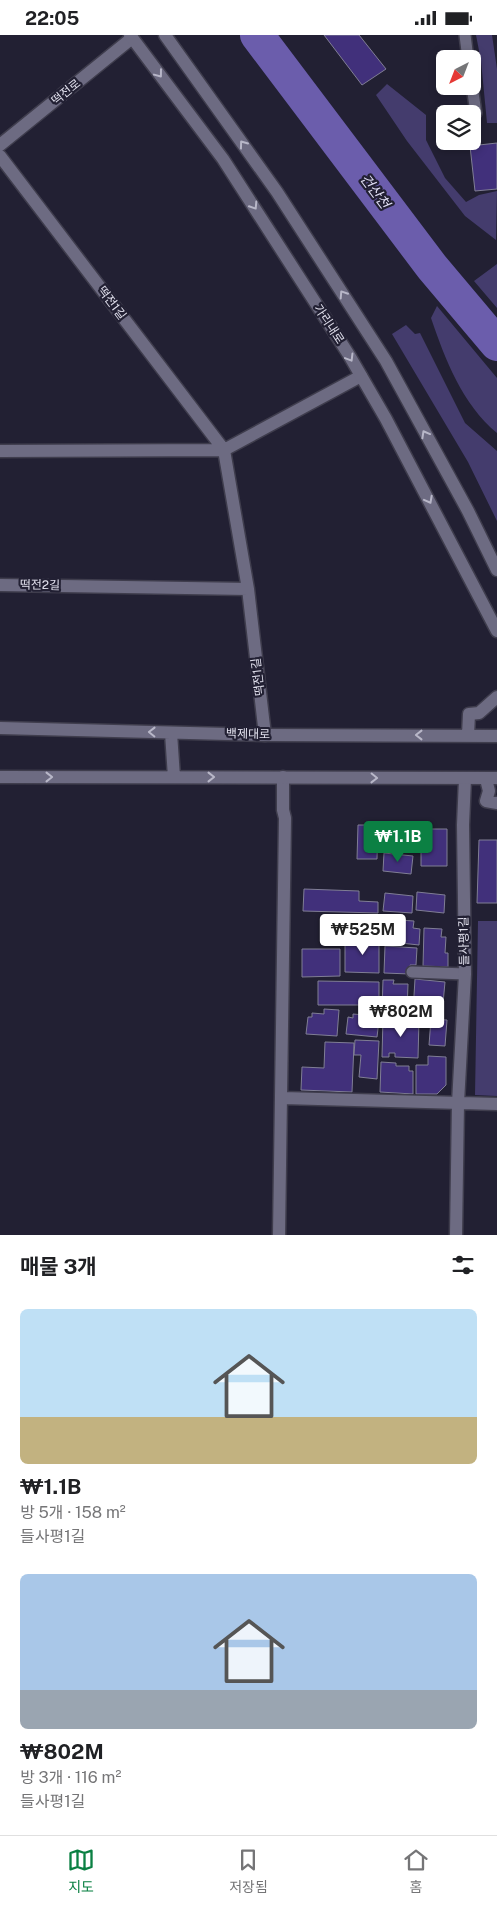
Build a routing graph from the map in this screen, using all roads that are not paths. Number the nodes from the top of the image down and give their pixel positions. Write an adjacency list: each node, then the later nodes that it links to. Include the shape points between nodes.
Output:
1 (165, 35): 10 (street, one-way to 1, via 386,361 277,192)
2 (465, 35): 4 (lane)
3 (131, 37): 5 (street, 떡전로); 7 (street, 가리내로, one-way to 7, via 224,159)
4 (467, 50)
5 (0, 145)
6 (0, 156): 8 (street, 떡전1길)
7 (361, 375): 8 (street); 13 (street, 가리내로, one-way to 13)
8 (224, 450): 9 (street); 12 (street, 떡전1길)
9 (0, 451)
10 (497, 570)
11 (0, 585): 12 (street, 떡전2길)
12 (248, 589): 17 (street, 떡전1길)
13 (497, 631)
14 (497, 697): 18 (street, via 479,713 469,714)
15 (0, 728): 16 (street, 백제대로, one-way to 15)
16 (171, 733): 17 (street, 백제대로); 21 (street)
17 (265, 735): 18 (street, 백제대로, one-way to 17)
18 (468, 735): 19 (street, 백제대로)
19 (497, 737)
20 (0, 777): 21 (street, one-way to 21)
21 (174, 777): 22 (street, one-way to 22)
22 (283, 777): 23 (street, one-way to 23); 28 (street)
23 (465, 779): 24 (street); 27 (street, 들사평1길)
24 (491, 779): 25 (street, via 486,801)
25 (497, 803)
26 (412, 972): 27 (lane)
27 (464, 973): 29 (street, 들사평1길)
28 (282, 1098): 29 (street); 31 (street)
29 (458, 1103): 30 (street); 32 (street, 들사평1길)
30 (497, 1105)
31 (280, 1235)
32 (456, 1235)

